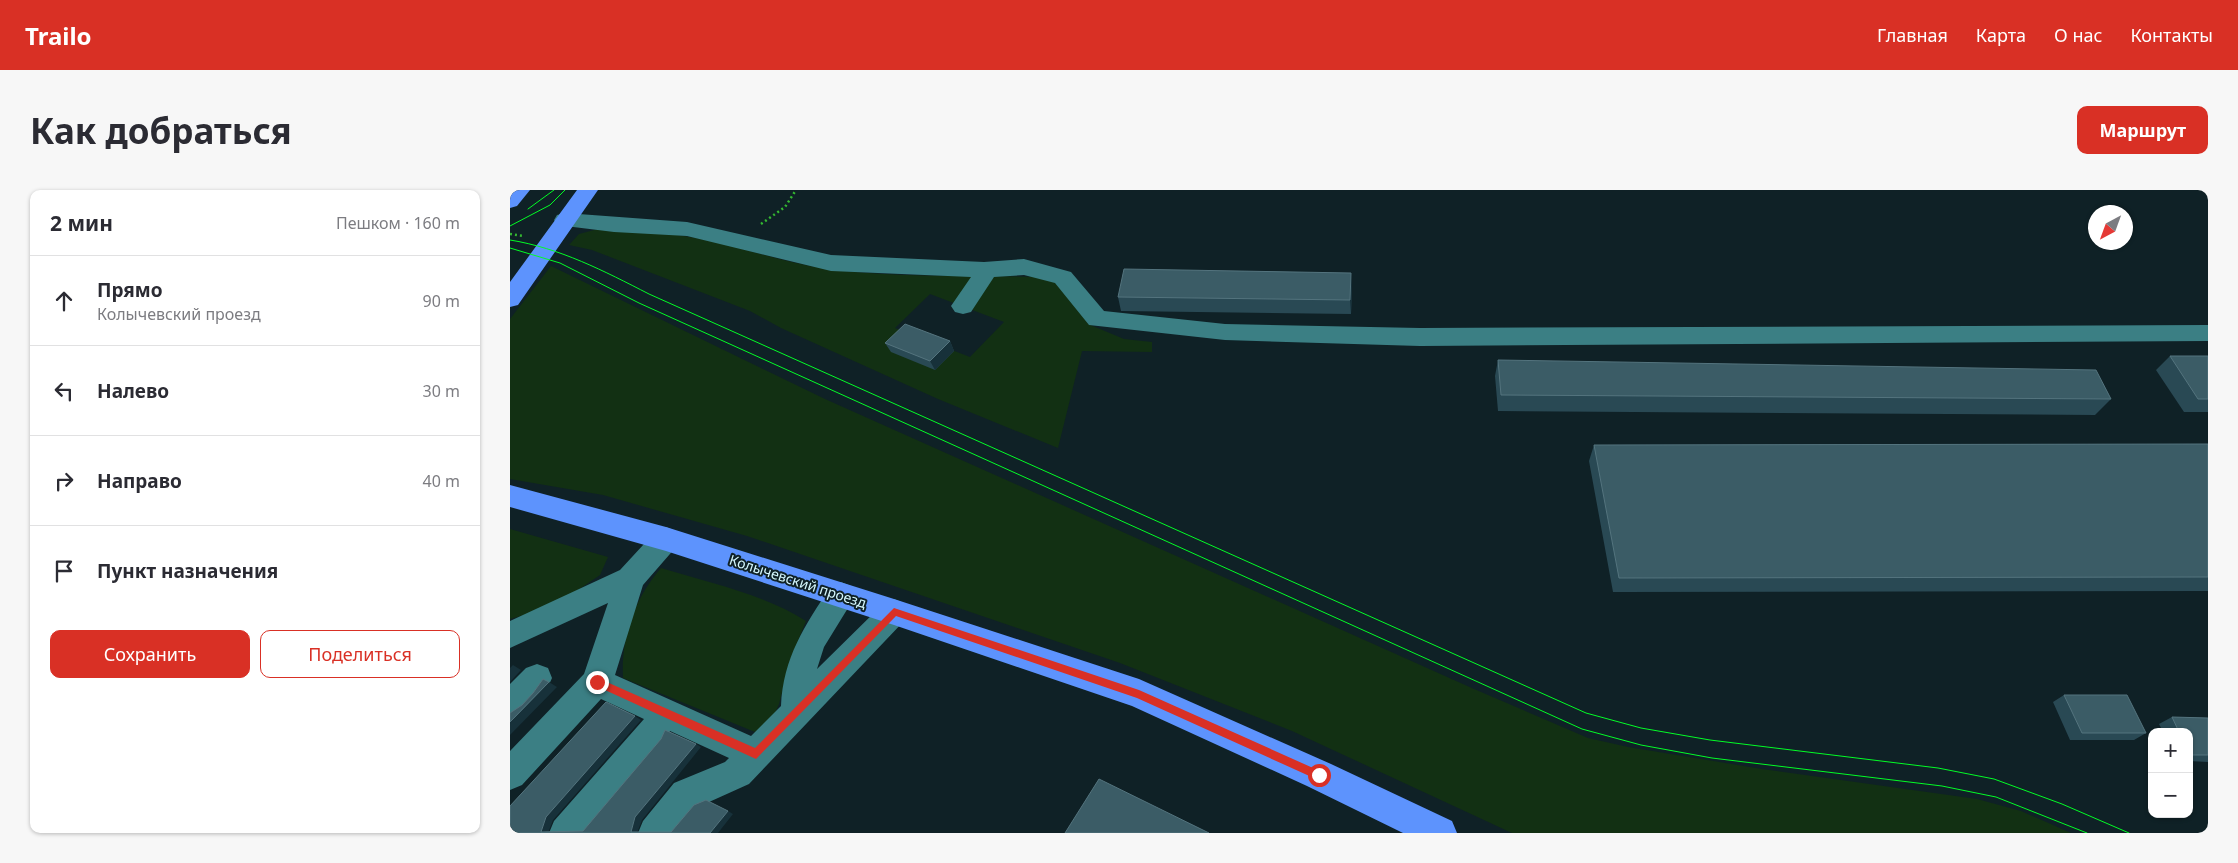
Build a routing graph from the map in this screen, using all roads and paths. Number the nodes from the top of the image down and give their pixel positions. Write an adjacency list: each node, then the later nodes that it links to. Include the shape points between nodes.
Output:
1 (520, 190): 4 (main road)
2 (588, 190): 5 (main road)
3 (796, 190): 6 (path, via 785,207)
4 (510, 201)
5 (565, 220): 6 (lane, via 687,228); 8 (main road)
6 (736, 242): 7 (lane, via 831,264)
7 (984, 270): 10 (lane, via 982,280); 11 (lane, via 1024,267 1063,277 1097,319 1225,332 1420,337)
8 (516, 272): 9 (main road)
9 (510, 299)
10 (963, 306)
11 (2208, 333)
12 (510, 496): 13 (main road, Колычевский проезд)
13 (666, 538): 14 (lane); 15 (main road, Колычевский проезд)
14 (630, 579): 17 (lane); 19 (lane)
15 (841, 595): 16 (main road, Колычевский проезд); 21 (lane, via 811,642 797,684)
16 (894, 612): 21 (lane); 27 (main road, Колычевский проезд, via 1139,694)
17 (510, 635)
18 (537, 678): 20 (lane)
19 (597, 682): 23 (lane); 24 (lane)
20 (510, 705)
21 (796, 713): 23 (lane)
22 (654, 730): 25 (lane)
23 (756, 754): 26 (lane, via 737,773 686,795)
24 (510, 774)
25 (566, 833)
26 (655, 833)
27 (1440, 833)

